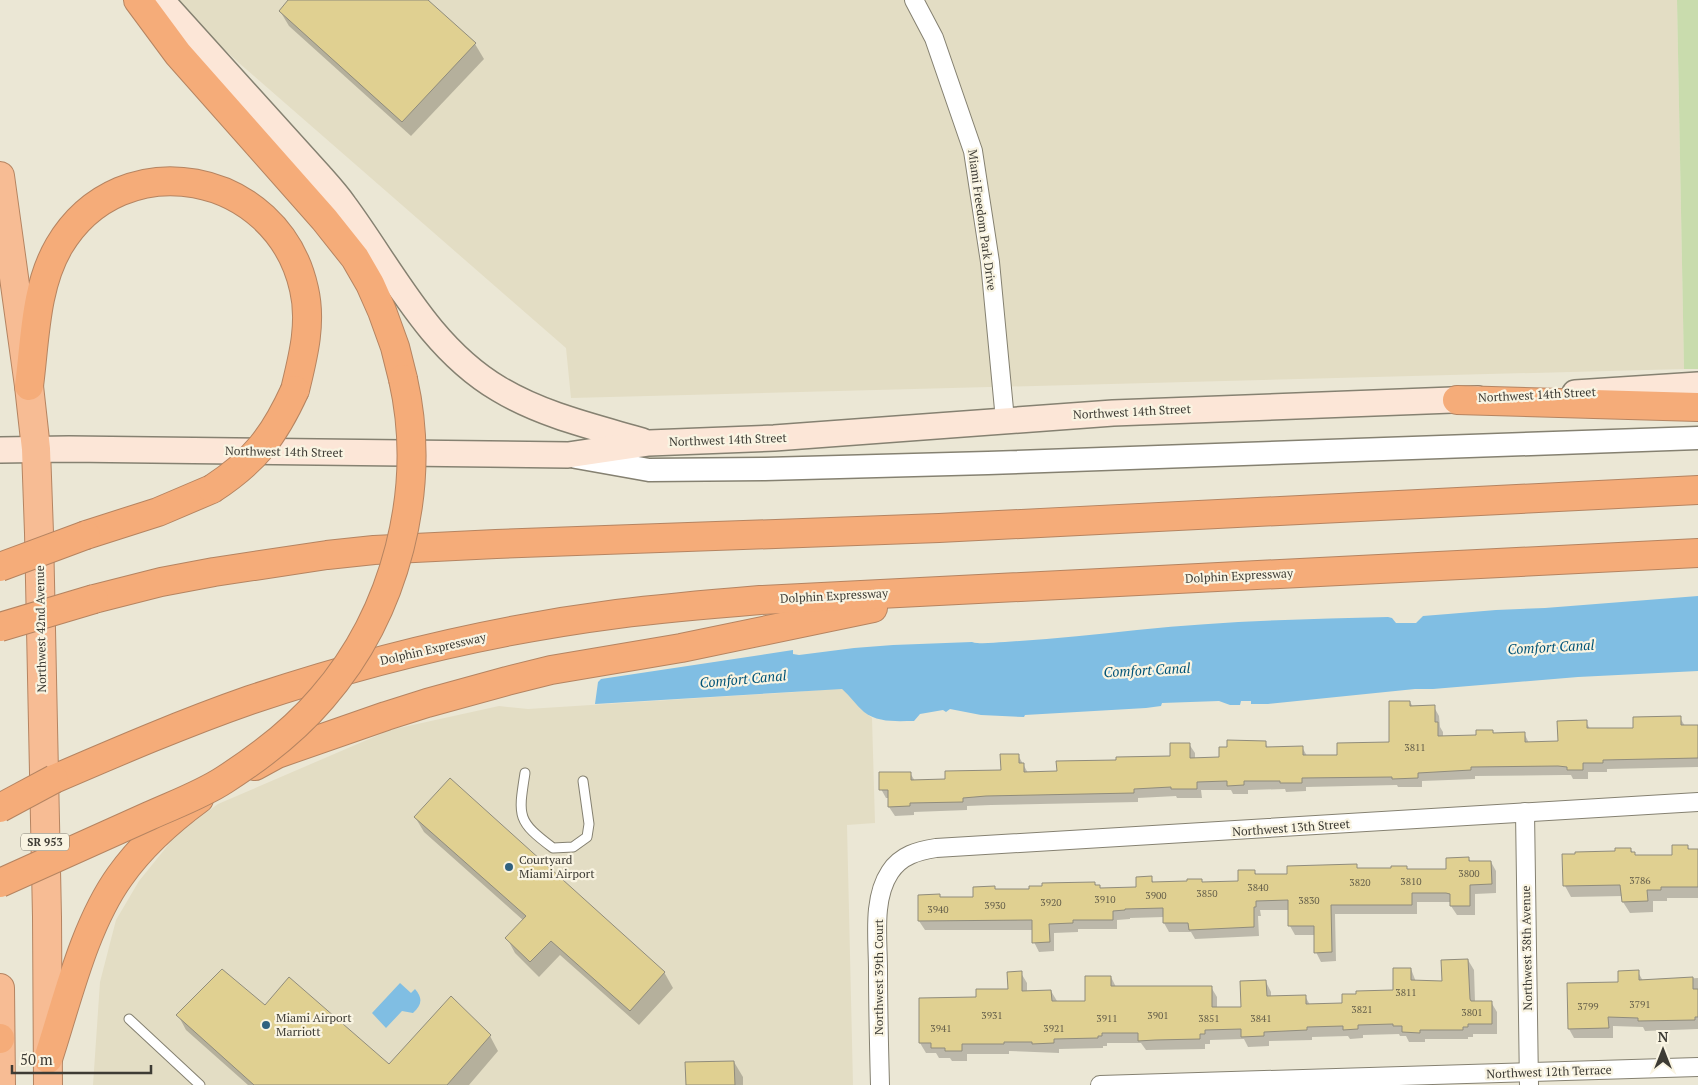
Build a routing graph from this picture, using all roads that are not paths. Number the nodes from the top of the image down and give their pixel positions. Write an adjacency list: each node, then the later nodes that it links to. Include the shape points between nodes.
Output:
1 (138, 0): 28 (highway, bridge, via 178,54 324,218 355,258 370,284 395,347 403,379 411,459 408,501 401,542 386,593 350,662 309,713 262,755 222,782)
2 (161, 0): 11 (main road, via 344,204 413,305 440,341 460,360 518,399)
3 (914, 0): 9 (street, Miami Freedom Park Drive, via 934,38 973,151 990,262)
4 (0, 176): 6 (highway, Northwest 42nd Avenue / SR 953)
5 (1698, 385): 7 (main road, Northwest 14th Street)
6 (29, 386): 12 (highway, Northwest 42nd Avenue / SR 953); 17 (highway, bridge, via 42,292 53,257 65,236 84,215 108,198 138,185 164,181 200,184 256,210 288,246 302,280 306,304 303,360 295,390 277,427 256,453 212,489 158,512)
7 (1457, 400): 8 (highway); 9 (main road, Northwest 14th Street)
8 (1698, 407)
9 (1005, 420): 11 (main road, Northwest 14th Street, via 774,438)
10 (1698, 438): 14 (street, Northwest 14th Street, via 766,469 649,470)
11 (649, 443): 14 (main road, Northwest 14th Street)
12 (36, 449): 13 (main road, Northwest 14th Street); 14 (main road, Northwest 14th Street); 33 (highway, Northwest 42nd Avenue / SR 953)
13 (0, 450)
14 (568, 456)
15 (1698, 490): 19 (highway, bridge, via 939,528 384,550 327,555 162,582)
16 (1698, 553): 18 (highway, Dolphin Expressway)
17 (0, 567)
18 (959, 590): 21 (highway, Dolphin Expressway, via 692,606 616,614 507,632 440,646 308,682 181,725); 33 (highway, via 681,648 525,676 427,703 277,754 204,795 180,813 145,844 124,870 85,943)
19 (0, 627)
20 (525, 773): 22 (lane, via 521,798 524,822 532,833 553,848 573,847 587,837 589,824)
21 (54, 779): 23 (highway, Dolphin Expressway, bridge); 25 (highway, bridge)
22 (583, 781)
23 (0, 800)
24 (1698, 802): 26 (street, Northwest 13th Street)
25 (0, 808)
26 (1525, 812): 27 (street, Northwest 13th Street, via 936,848 918,851 898,862); 34 (street, Northwest 38th Avenue)
27 (890, 871): 37 (street, Northwest 39th Court, via 882,891 878,921)
28 (0, 883)
29 (0, 988): 31 (highway)
30 (129, 1019): 36 (lane)
31 (0, 1039): 35 (highway)
32 (1698, 1067): 34 (street, Northwest 12th Terrace)
33 (48, 1072)
34 (1529, 1079): 38 (street, Northwest 12th Terrace)
35 (1, 1085)
36 (200, 1085)
37 (880, 1085)
38 (1100, 1085)

